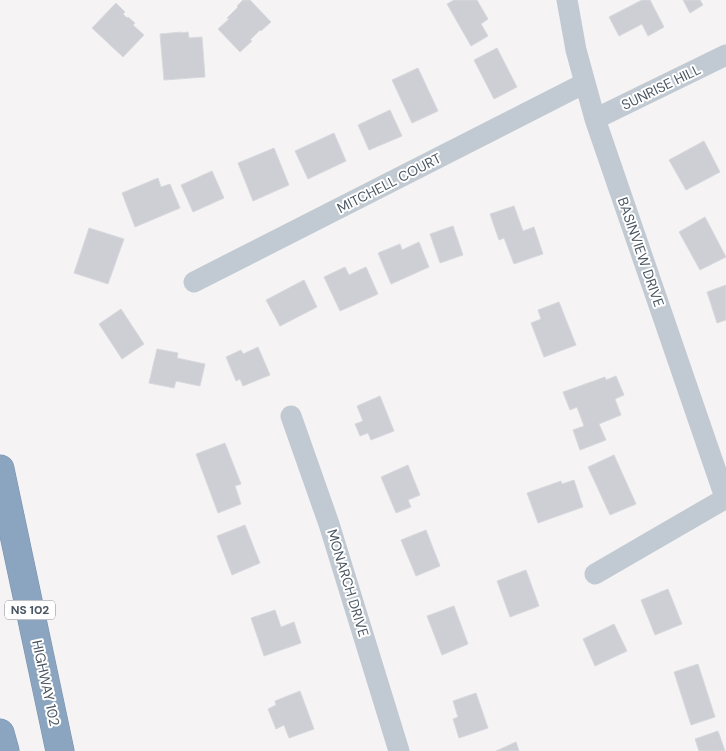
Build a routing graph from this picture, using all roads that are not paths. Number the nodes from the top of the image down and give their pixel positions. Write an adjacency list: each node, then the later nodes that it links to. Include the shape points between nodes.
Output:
1 (567, 0): 3 (street, BASINVIEW DRIVE)
2 (726, 54): 4 (street, SUNRISE HILL)
3 (585, 83): 4 (street, BASINVIEW DRIVE); 5 (street, MITCHELL COURT)
4 (595, 119): 8 (street, BASINVIEW DRIVE)
5 (194, 282)
6 (292, 416): 13 (street, MONARCH DRIVE)
7 (0, 469): 12 (highway, HIGHWAY 102 / NS 102)
8 (726, 499): 9 (street)
9 (595, 574)
10 (0, 733): 11 (highway)
11 (5, 751)
12 (60, 751)
13 (399, 751)

